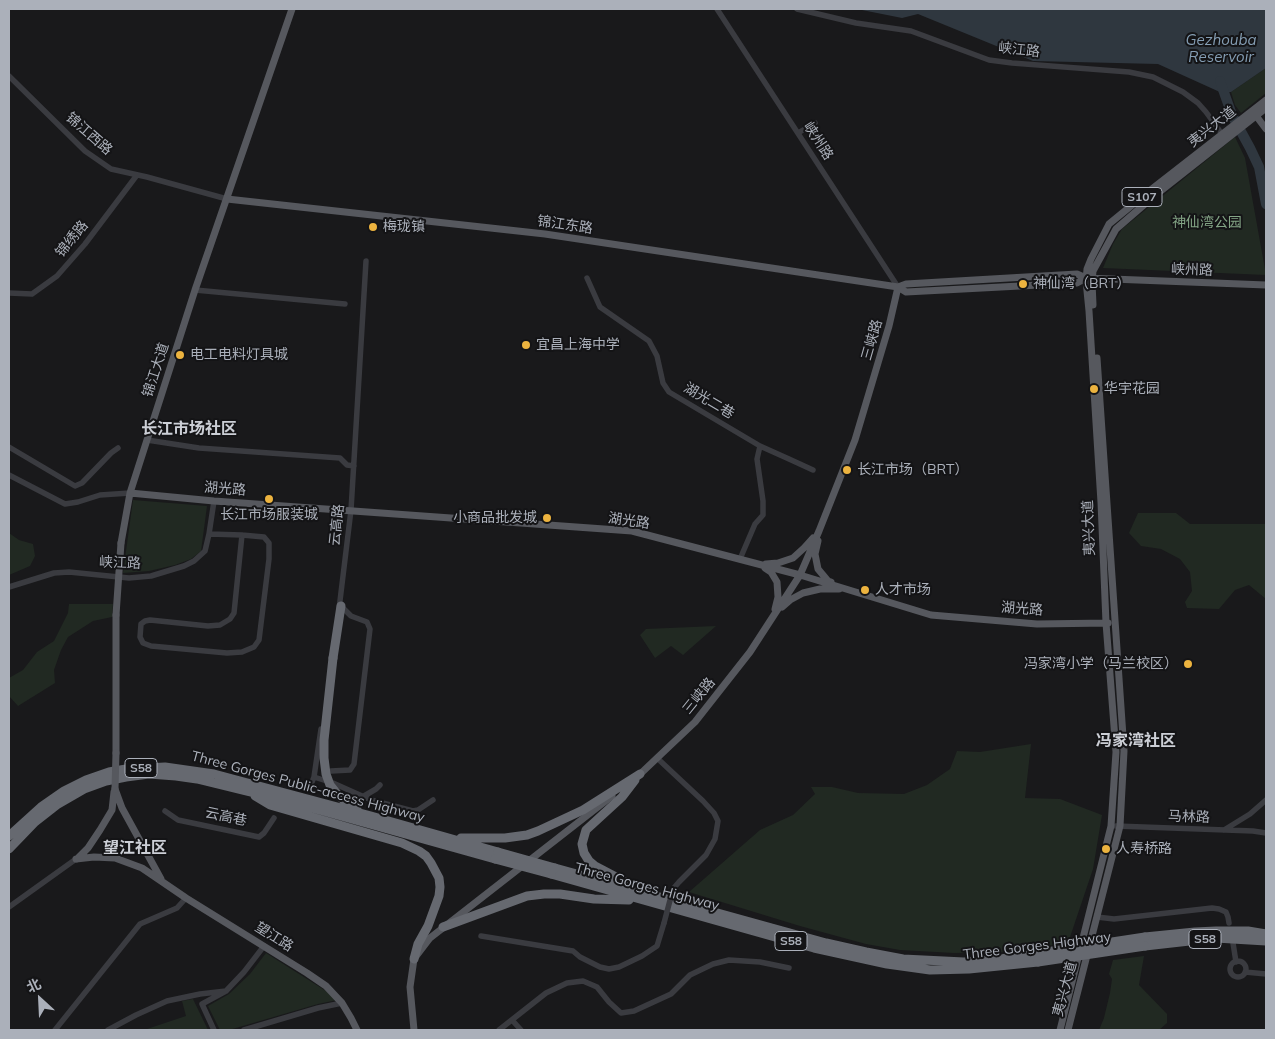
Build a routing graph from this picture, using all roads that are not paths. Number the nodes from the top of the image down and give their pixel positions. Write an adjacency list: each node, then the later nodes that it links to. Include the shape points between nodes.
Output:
1 (292, 9): 13 (main road, 锦江大道)
2 (717, 9): 10 (street, 峡州路)
3 (797, 9): 11 (street, 峡江路, via 856,23 921,33 989,60 1153,77 1198,103)
4 (9, 76): 12 (street, 锦江西路, via 85,151 111,169)
5 (1266, 100): 7 (main road, 夷兴大道)
6 (1266, 108): 7 (main road, 夷兴大道)
7 (1254, 113): 9 (main road); 11 (main road, 夷兴大道)
8 (815, 122): 10 (street)
9 (1266, 129)
10 (798, 133): 18 (street, 峡州路)
11 (1225, 136): 16 (main road, 夷兴大道 / S107, via 1109,224 1090,259)
12 (137, 175): 13 (street, 锦江西路); 20 (street, 锦绣路, via 86,244 57,276 32,294)
13 (227, 199): 18 (main road, 锦江东路, via 545,234); 19 (main road, 锦江大道)
14 (366, 261): 26 (street, 云高路)
15 (587, 278): 23 (street, 湖光二巷, via 600,307 649,342 669,392)
16 (1089, 278): 17 (main road, 峡州路); 18 (main road, 峡州路, via 1077,274); 42 (main road, 夷兴大道 / S107); 43 (main road, 夷兴大道)
17 (1264, 285)
18 (898, 287): 32 (main road, 三峡路, via 855,440)
19 (196, 290): 21 (street); 22 (main road, 锦江大道)
20 (9, 293)
21 (345, 304)
22 (147, 440): 26 (street, via 199,448 340,458); 29 (main road, 锦江大道)
23 (760, 446): 27 (street, 湖光二巷); 35 (street, via 756,459 763,515 755,524)
24 (9, 447): 25 (street, via 75,486)
25 (118, 448)
26 (354, 466): 31 (street, 云高路)
27 (813, 470)
28 (9, 475): 29 (street, via 65,504 100,495)
29 (130, 493): 30 (main road, 湖光路); 50 (main road, 锦江大道, bridge, via 121,543 116,615)
30 (214, 501): 31 (main road, 湖光路); 33 (street, 峡江路)
31 (351, 510): 35 (main road, 湖光路, via 632,531); 40 (street, 云高路)
32 (819, 531): 36 (main road, via 793,558); 37 (main road, 三峡路); 39 (main road, via 815,554 818,569 828,581)
33 (209, 534): 34 (street); 38 (street, 峡江路, via 205,551 200,556 184,566 158,574 129,578 54,573)
34 (242, 535): 34 (street, via 264,537 269,543 259,640 254,647 227,653 143,643 141,624 145,621 208,626 220,625 230,618 234,613)
35 (740, 559): 36 (main road, 湖光路)
36 (758, 564): 37 (main road, 湖光路); 41 (main road, via 771,572 777,582)
37 (800, 575): 39 (main road, 湖光路); 41 (main road, 三峡路)
38 (9, 587)
39 (845, 589): 41 (main road, via 803,592); 42 (main road, 湖光路, via 930,615 1037,624)
40 (341, 606): 45 (street, via 351,616 367,622 370,629 354,764 350,770); 47 (street, 云高路, via 336,618); 56 (highway, bridge, via 324,740 326,774 339,796)
41 (774, 614): 44 (main road, 三峡路, via 750,652 696,722)
42 (1106, 623): 43 (main road, 湖光路); 58 (main road, 夷兴大道 / S107, via 1116,752)
43 (1115, 623): 59 (main road, 夷兴大道, via 1124,751)
44 (657, 758): 46 (main road, 三峡路); 77 (street, bridge, via 703,801 718,821 715,839 706,855 673,889 657,946 619,967 609,969 573,951)
45 (331, 771)
46 (640, 774): 63 (highway, via 583,810 538,832 498,838); 71 (highway, via 622,797 586,830 582,844 588,861); 75 (main road, 三峡路)
47 (314, 777): 49 (street, 云高路); 52 (street)
48 (380, 785): 52 (street)
49 (307, 786)
50 (115, 789): 64 (main road, via 112,810); 69 (main road)
51 (246, 791): 65 (highway, Three Gorges Public-access Highway / S58, via 176,776 126,776 84,789 58,804); 66 (highway, Three Gorges Public-access Highway / S58); 82 (highway, via 270,806 402,843 426,856 439,878 440,896)
52 (364, 796): 53 (street, via 413,811)
53 (434, 800)
54 (1266, 800): 60 (street)
55 (166, 811): 57 (street, 云高巷, via 178,820 259,837)
56 (370, 816): 62 (highway, Three Gorges Public-access Highway / S58, via 214,774 165,767 126,769 86,780 64,791); 63 (highway, Three Gorges Public-access Highway / S58)
57 (274, 818)
58 (1112, 826): 59 (street, 马林路); 98 (main road, 夷兴大道 / S107)
59 (1120, 826): 60 (street, 马林路); 73 (main road, 夷兴大道)
60 (1224, 830): 61 (street, 马林路)
61 (1266, 833)
62 (9, 836)
63 (439, 836): 66 (highway, Three Gorges Public-access Highway / S58)
64 (88, 848): 67 (main road); 68 (main road)
65 (9, 849)
66 (496, 856): 71 (highway, Three Gorges Highway / S58, bridge)
67 (94, 857): 68 (main road, 望江路); 69 (main road, 望江路, via 115,858 142,868)
68 (76, 859): 72 (street)
69 (162, 881): 70 (main road, 望江路)
70 (186, 898): 81 (main road, 望江路); 90 (street, via 177,908 140,924)
71 (646, 898): 75 (highway, via 560,894 527,896); 78 (highway, Three Gorges Highway / S58, bridge, via 903,959 964,962 1035,958)
72 (9, 907)
73 (1097, 917): 74 (street, via 1114,920 1212,908 1226,912); 99 (main road, 夷兴大道)
74 (1229, 923)
75 (443, 927): 82 (main road, 三峡路)
76 (1266, 934): 78 (highway, Three Gorges Highway / S58, via 1216,930)
77 (481, 936)
78 (1145, 942): 80 (highway, Three Gorges Highway / S58, via 1216,938)
79 (1233, 942): 83 (street)
80 (1266, 942)
81 (264, 946): 87 (street); 88 (main road, 望江路, via 307,972)
82 (414, 959): 95 (main road, 三峡路, via 410,987)
83 (1236, 962): 85 (street, via 1244,964); 85 (street, via 1230,968 1232,975 1239,977)
84 (788, 968): 89 (street, via 729,960 713,964 690,975 671,994 634,1010 621,1012 597,987 583,981 567,983 546,993)
85 (1245, 972): 86 (street)
86 (1266, 974)
87 (226, 991): 91 (street, via 166,1001); 92 (street, via 202,1004)
88 (342, 1003): 93 (street); 94 (main road, 望江路)
89 (512, 1020): 96 (street); 97 (street)
90 (55, 1030)
91 (108, 1030)
92 (214, 1030)
93 (244, 1030)
94 (357, 1030)
95 (414, 1030)
96 (499, 1030)
97 (521, 1030)
98 (1060, 1030)
99 (1068, 1030)

